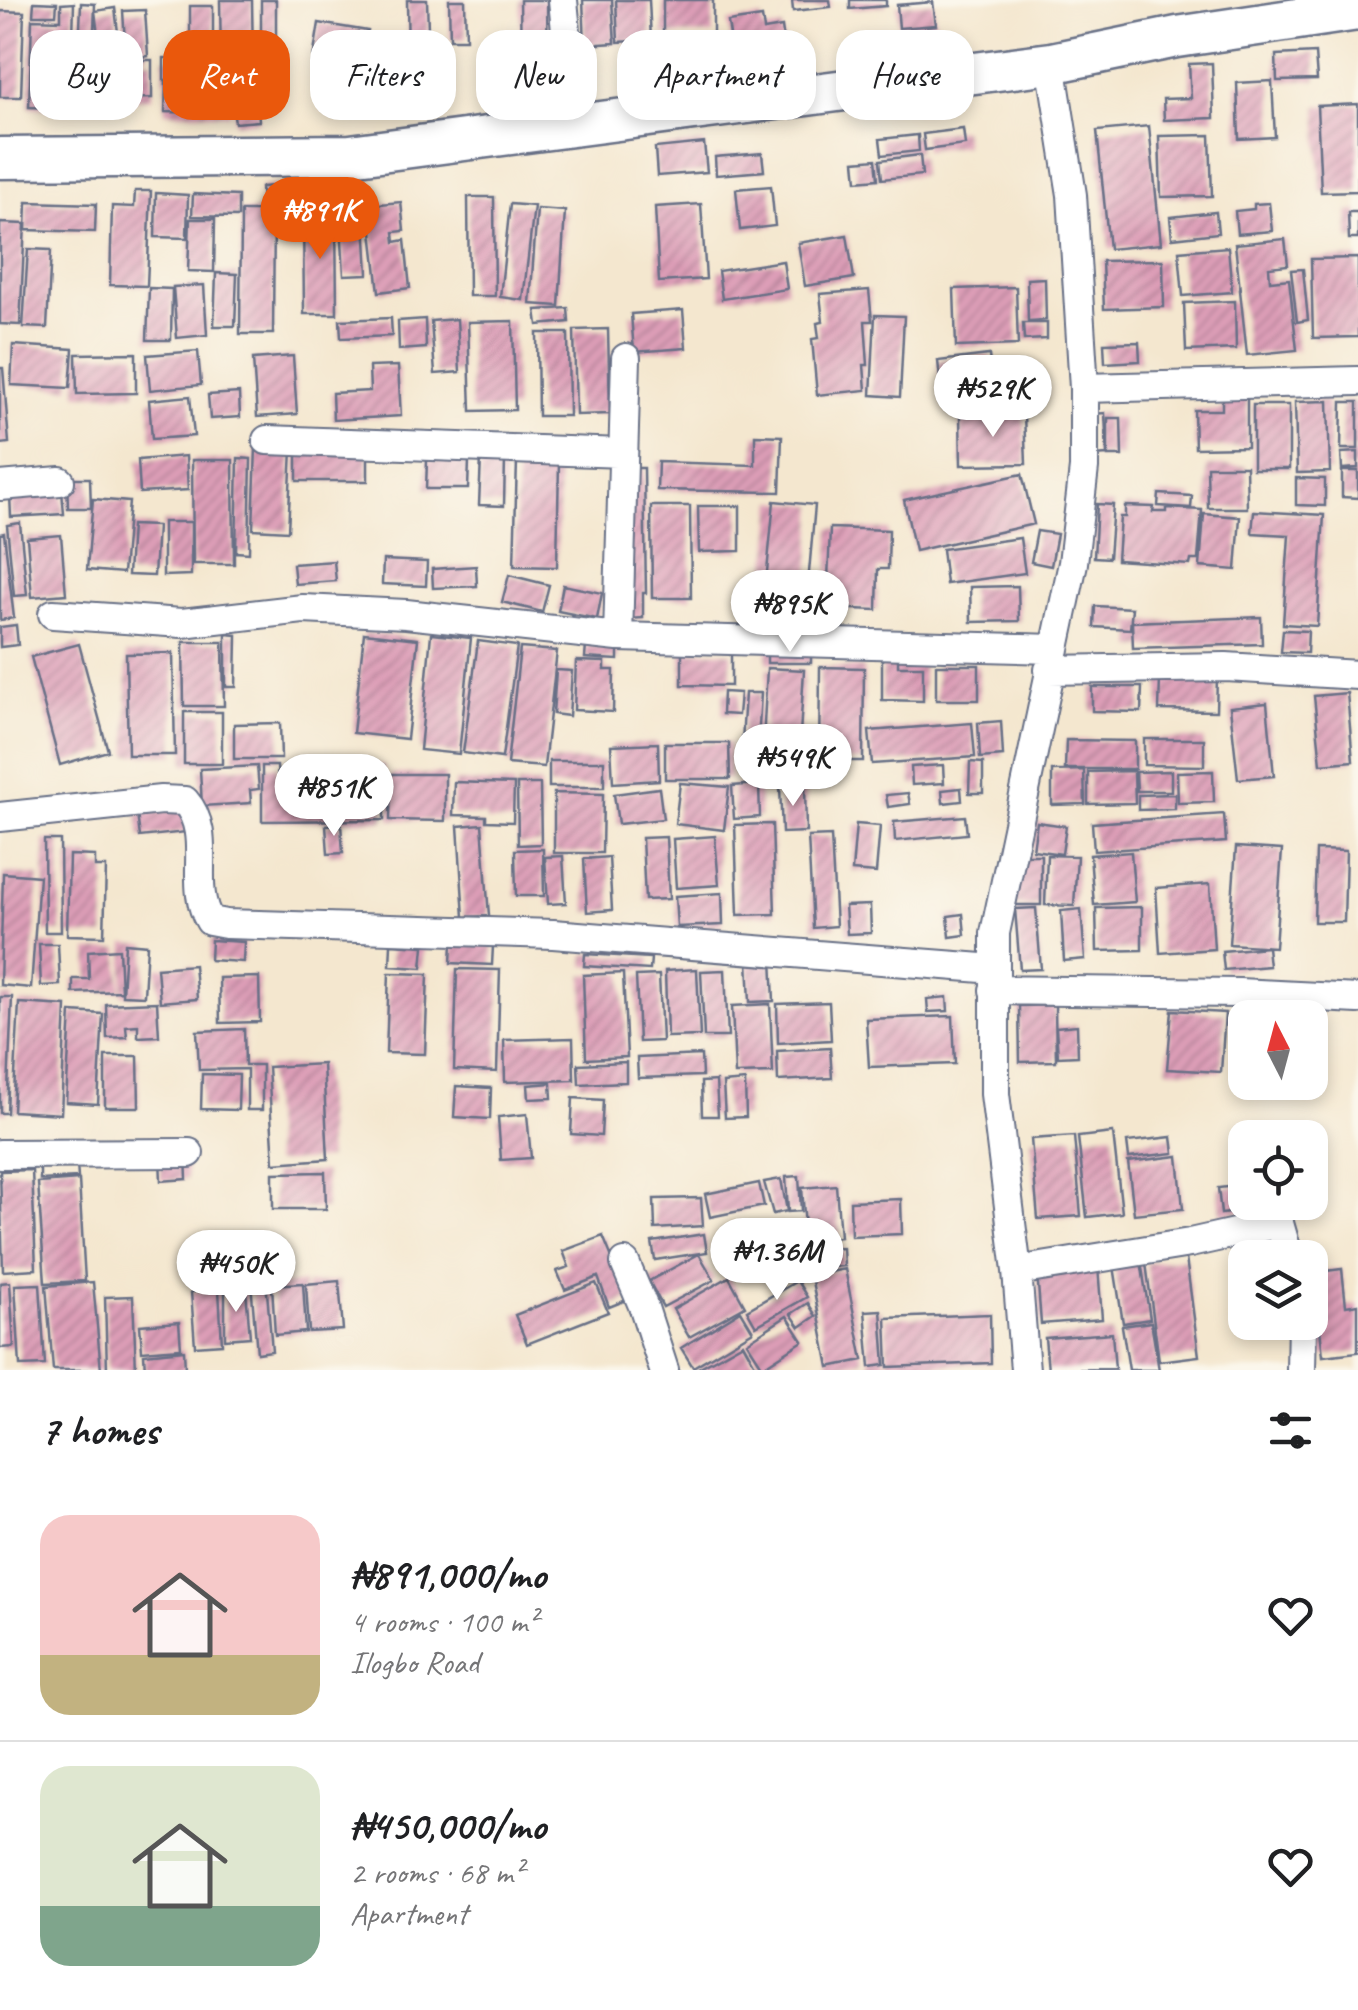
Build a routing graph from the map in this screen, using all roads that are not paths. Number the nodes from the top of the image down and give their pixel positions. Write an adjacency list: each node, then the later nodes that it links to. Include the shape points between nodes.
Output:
1 (564, 0): 4 (street)
2 (1358, 10): 3 (main road, via 1177,36)
3 (1051, 63): 4 (main road); 8 (street, via 1072,196)
4 (574, 125): 5 (main road, via 350,155)
5 (0, 158)
6 (626, 358): 10 (street)
7 (1358, 381): 8 (street)
8 (1084, 388): 15 (street, via 1084,468 1073,563)
9 (267, 440): 10 (street)
10 (623, 453): 14 (street)
11 (60, 480): 12 (street)
12 (0, 486)
13 (53, 614): 14 (street, via 182,623 304,609)
14 (618, 637): 15 (street)
15 (1052, 660): 16 (street); 18 (street, via 994,933)
16 (1358, 675)
17 (0, 817): 18 (street, via 186,801 200,821 201,907 210,922 554,934)
18 (994, 980): 19 (street); 24 (street, via 994,1094)
19 (1358, 1000)
20 (189, 1153): 21 (street)
21 (0, 1154)
22 (1284, 1240): 24 (street, via 1279,1223)
23 (626, 1263): 26 (street)
24 (1017, 1271): 27 (street)
25 (1302, 1340): 28 (street)
26 (664, 1370)
27 (1025, 1370)
28 (1301, 1370)

